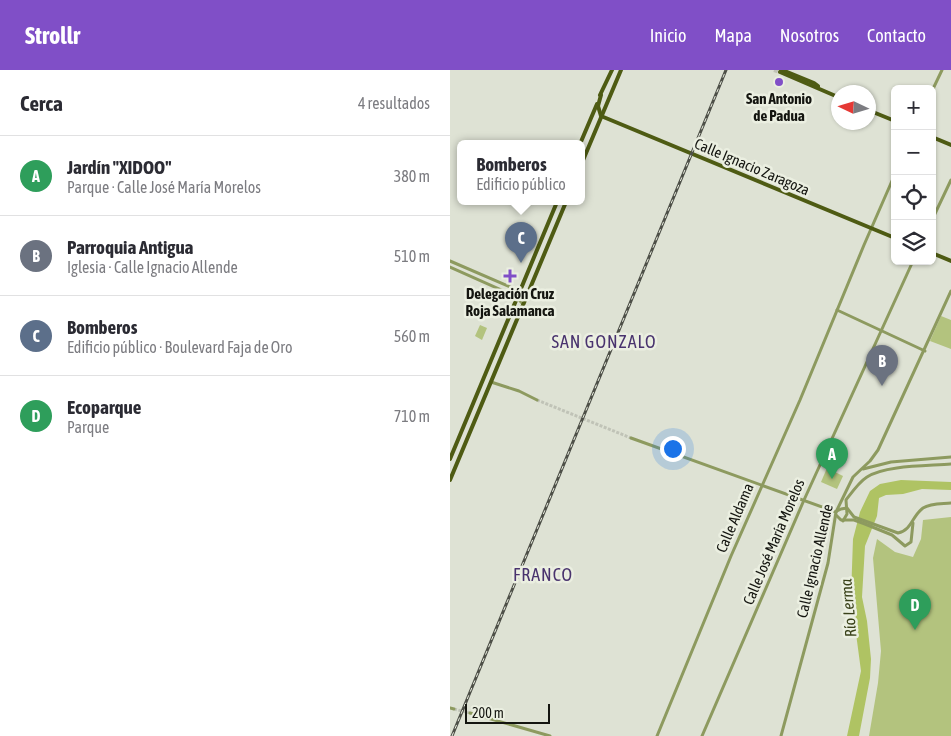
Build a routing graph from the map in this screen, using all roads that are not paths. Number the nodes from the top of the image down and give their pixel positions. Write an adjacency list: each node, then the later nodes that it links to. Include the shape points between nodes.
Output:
1 (612, 70): 7 (main road)
2 (621, 70): 9 (main road)
3 (942, 70): 5 (street)
4 (779, 72): 6 (main road)
5 (935, 85)
6 (831, 94)
7 (601, 95): 9 (main road, via 598,106); 12 (main road)
8 (876, 113): 10 (main road)
9 (602, 116): 14 (main road); 20 (main road, Calle Ignacio Zaragoza)
10 (891, 119)
11 (936, 139): 13 (main road)
12 (582, 140)
13 (951, 145)
14 (585, 156)
15 (895, 175): 20 (street, Calle Aldama)
16 (951, 180): 19 (street)
17 (556, 205): 27 (main road)
18 (565, 205): 28 (main road)
19 (936, 212)
20 (871, 228): 21 (main road, Calle Ignacio Zaragoza); 33 (street, Calle Aldama)
21 (891, 236)
22 (936, 254): 23 (main road)
23 (951, 260)
24 (450, 261): 30 (street)
25 (910, 265): 34 (street, Calle José María Morelos)
26 (450, 267): 31 (street)
27 (528, 271): 28 (main road); 30 (main road)
28 (536, 274): 32 (main road)
29 (951, 291): 37 (street, Calle Ignacio Allende)
30 (520, 292): 31 (main road); 32 (street)
31 (517, 298): 32 (street); 35 (main road)
32 (524, 302): 36 (main road)
33 (836, 310): 34 (street); 49 (street, Calle Aldama)
34 (880, 330): 37 (street); 51 (street, Calle José María Morelos)
35 (501, 338): 36 (main road); 38 (main road)
36 (506, 344): 39 (main road)
37 (925, 351): 47 (street, Calle Ignacio Allende, via 878,450)
38 (486, 372): 39 (main road); 42 (main road)
39 (491, 382): 40 (main road); 41 (street)
40 (485, 396): 42 (main road); 48 (main road)
41 (537, 400)
42 (474, 401): 45 (main road)
43 (631, 438): 49 (street)
44 (951, 457): 47 (street, via 892,462)
45 (450, 459)
46 (951, 464): 52 (street, via 894,468 873,474 862,481)
47 (860, 470): 50 (street, Calle Ignacio Allende)
48 (450, 480)
49 (762, 484): 51 (street); 66 (street, Calle Aldama)
50 (845, 492): 52 (street); 55 (street, Calle Ignacio Allende)
51 (804, 500): 55 (street); 67 (street, Calle José María Morelos)
52 (845, 502): 54 (street)
53 (951, 503): 57 (street, via 926,507)
54 (847, 508): 55 (street); 56 (street); 58 (street)
55 (836, 512): 58 (street); 68 (street, Calle Ignacio Allende, via 828,563)
56 (854, 518): 58 (street); 62 (street)
57 (914, 519): 59 (street); 60 (street)
58 (843, 521)
59 (907, 529): 60 (street); 61 (street)
60 (912, 531): 63 (street, via 910,544 905,546)
61 (904, 532): 62 (street); 63 (street)
62 (894, 535): 63 (street)
63 (900, 542)
64 (470, 713): 65 (street)
65 (547, 736)
66 (657, 736)
67 (702, 736)
68 (781, 736)

